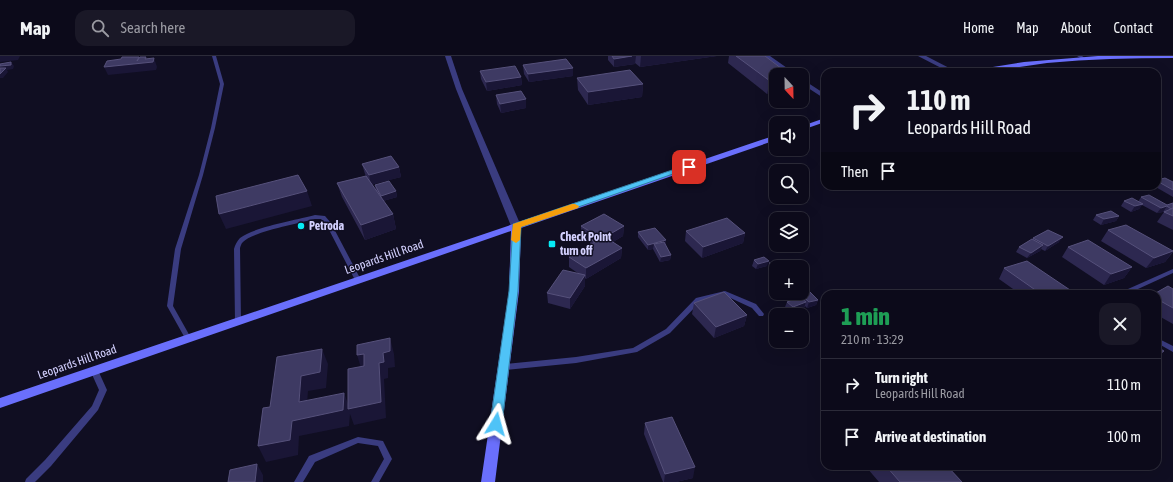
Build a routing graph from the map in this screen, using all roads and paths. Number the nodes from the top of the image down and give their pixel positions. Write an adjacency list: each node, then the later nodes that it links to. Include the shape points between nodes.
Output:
1 (214, 56): 22 (lane, via 222,84 201,176 178,248 170,306)
2 (448, 56): 16 (street, via 459,89)
3 (766, 56): 8 (street)
4 (921, 56): 9 (street)
5 (1116, 56): 6 (main road); 7 (main road)
6 (1173, 56)
7 (1081, 57): 10 (main road)
8 (784, 68)
9 (946, 68)
10 (998, 68)
11 (809, 86): 12 (street)
12 (821, 94)
13 (821, 121): 14 (main road)
14 (809, 126)
15 (769, 139): 16 (main road, Leopards Hill Road)
16 (516, 226): 18 (main road, Leopards Hill Road); 25 (main road, via 514,291)
17 (1173, 271): 19 (lane)
18 (358, 280): 21 (main road, Leopards Hill Road); 21 (lane, via 323,217 255,233 243,239 237,249)
19 (1130, 290)
20 (761, 314): 25 (lane, via 754,306 725,293 698,300 668,331 635,350 576,360)
21 (238, 321): 22 (main road, Leopards Hill Road)
22 (188, 338): 26 (main road, Leopards Hill Road)
23 (1161, 342): 24 (lane)
24 (1173, 349)
25 (505, 367): 31 (main road)
26 (94, 370): 27 (main road, Leopards Hill Road); 28 (lane, via 102,390 96,408)
27 (0, 403)
28 (29, 482)
29 (298, 482): 30 (lane, via 312,459 358,440 380,443 388,459)
30 (375, 482)
31 (488, 482)

